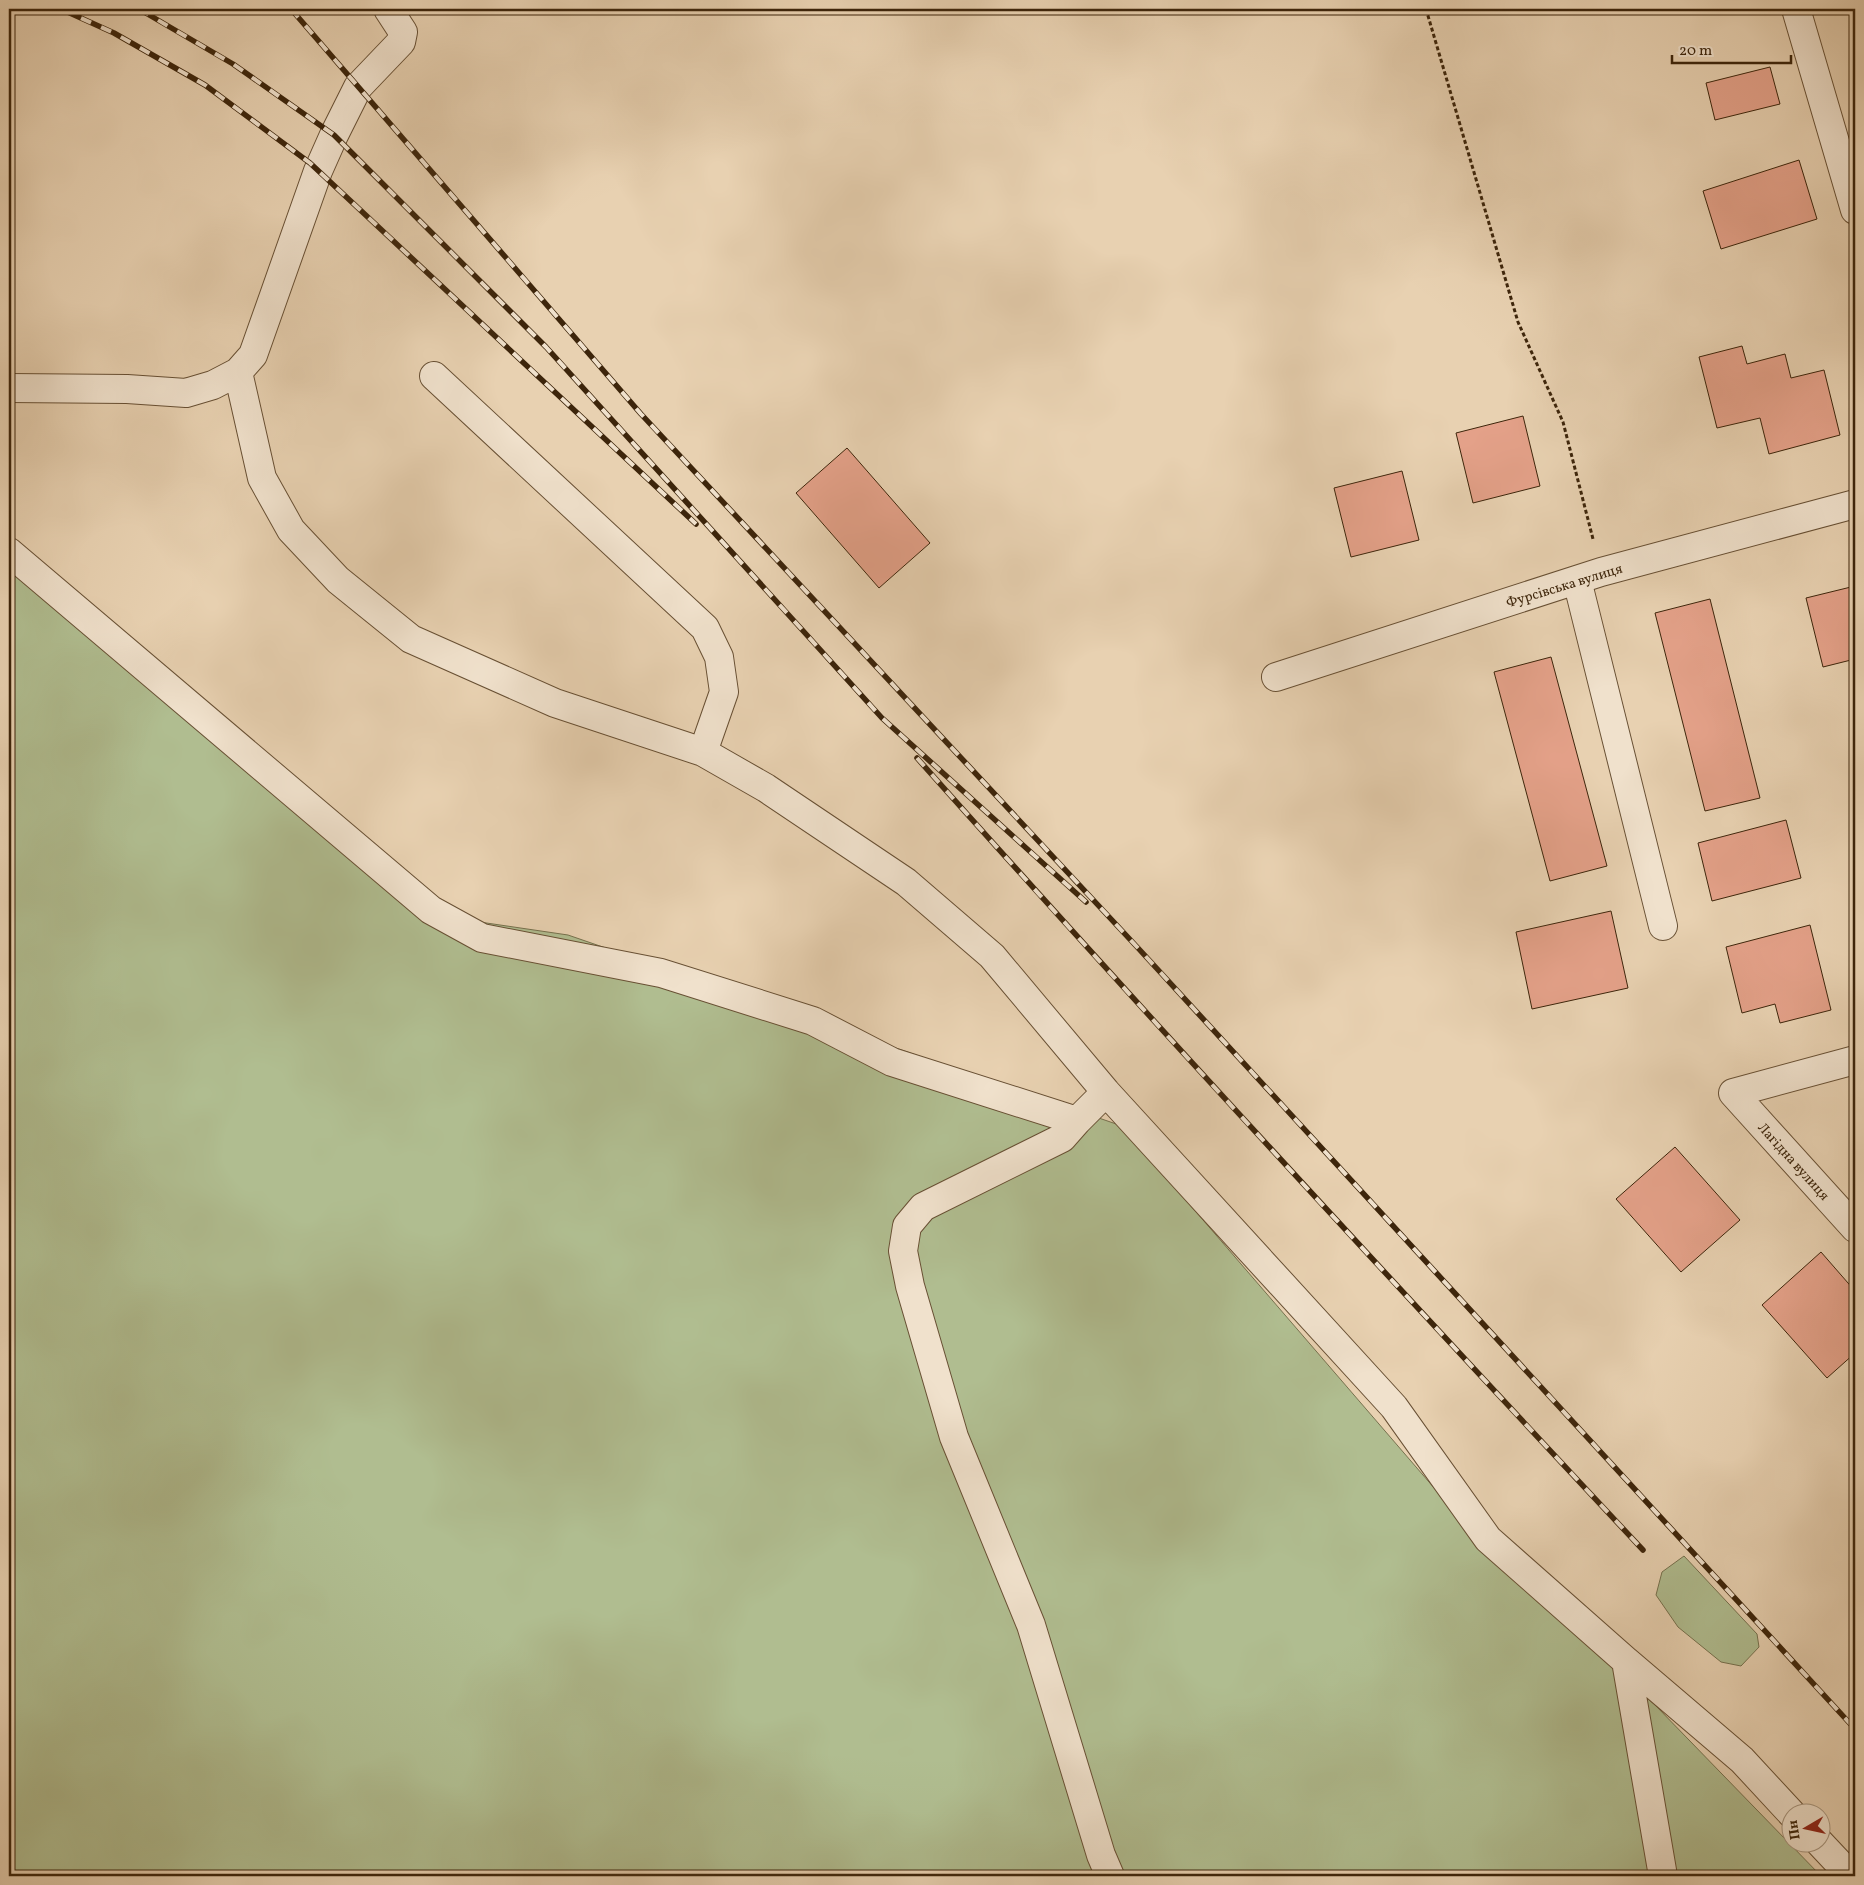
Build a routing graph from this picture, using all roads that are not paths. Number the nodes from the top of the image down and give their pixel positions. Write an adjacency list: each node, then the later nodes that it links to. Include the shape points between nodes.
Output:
1 (388, 9): 4 (street, via 403,32 401,42 358,87 346,111 318,171 253,355)
2 (1796, 9): 3 (street)
3 (1855, 210)
4 (238, 372): 6 (street, via 213,385 186,393); 11 (street, via 262,478 291,530 338,580 412,639 555,703)
5 (434, 376): 11 (street, via 705,628 719,657 724,692)
6 (9, 388)
7 (1855, 504): 9 (street, Фурсівська вулиця)
8 (9, 552): 15 (street, via 431,910 482,938 661,973 813,1022 892,1062)
9 (1589, 576): 10 (street, Фурсівська вулиця); 12 (street)
10 (1276, 677)
11 (703, 752): 14 (street, via 766,788 906,882 992,956)
12 (1663, 926)
13 (1855, 1060): 16 (street, Лагідна вулиця, via 1733,1093)
14 (1106, 1092): 15 (street); 17 (street, via 1394,1407 1488,1539)
15 (1077, 1120): 20 (street, via 1062,1138 923,1207 907,1226 904,1251 910,1286 954,1438 1031,1625)
16 (1855, 1228)
17 (1626, 1661): 18 (street, via 1742,1760); 21 (street)
18 (1782, 1803)
19 (1828, 1852): 22 (street)
20 (1110, 1876)
21 (1663, 1876)
22 (1850, 1876)

